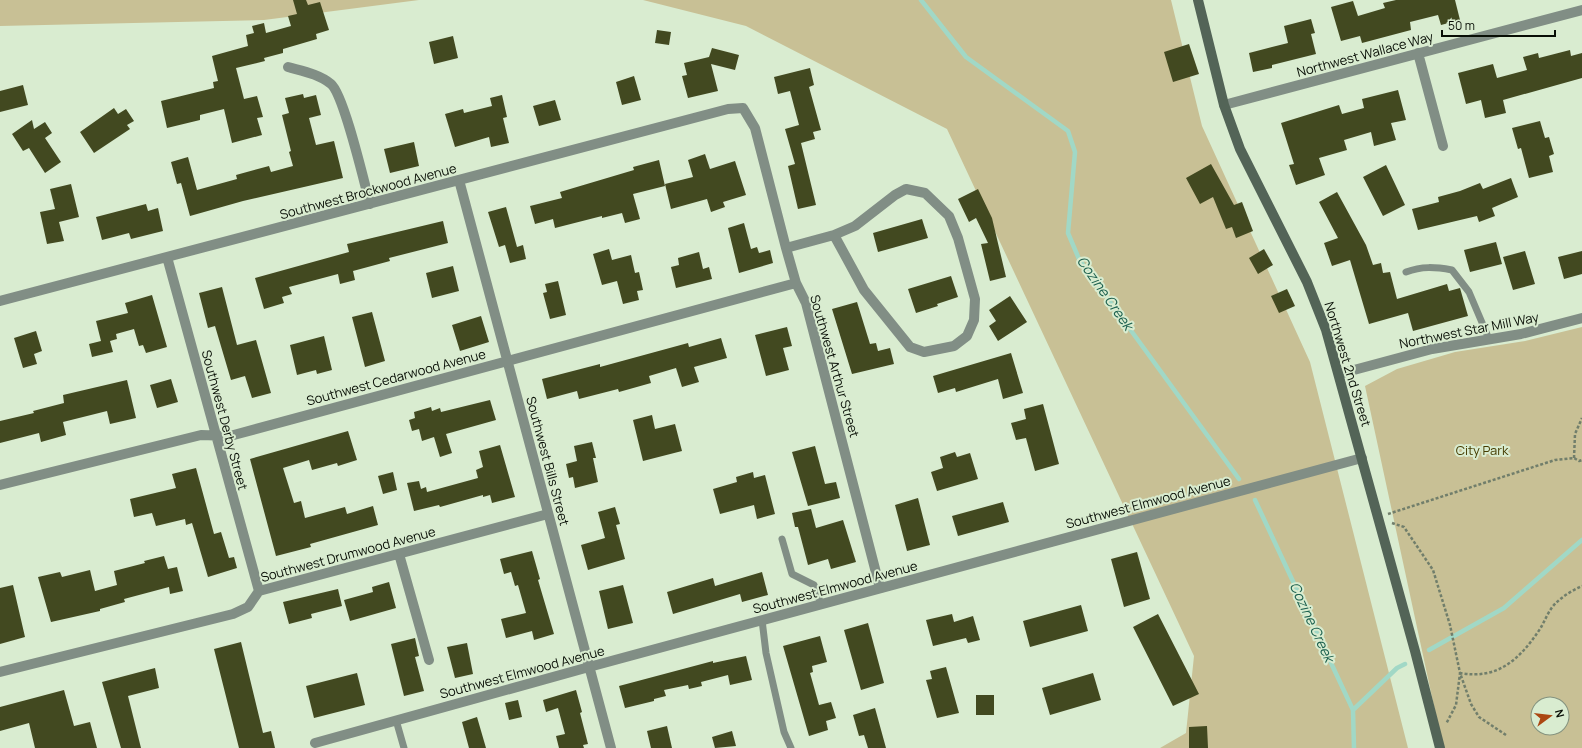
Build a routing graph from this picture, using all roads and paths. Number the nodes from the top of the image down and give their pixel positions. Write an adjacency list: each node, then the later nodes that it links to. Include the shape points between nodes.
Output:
1 (1198, 0): 5 (main road, Northwest 2nd Street)
2 (1582, 10): 3 (street, Northwest Wallace Way)
3 (1418, 53): 5 (street, Northwest Wallace Way); 7 (street)
4 (288, 67): 9 (street, via 323,78 332,85 341,101)
5 (1224, 105): 19 (main road, Northwest 2nd Street, via 1247,163 1307,282 1326,330)
6 (743, 108): 8 (street, Southwest Brockwood Avenue, via 728,109); 11 (street, Southwest Arthur Street, via 755,128)
7 (1443, 146)
8 (459, 180): 9 (street, Southwest Brockwood Avenue); 18 (street, Southwest Bills Street)
9 (370, 204): 12 (street, Southwest Brockwood Avenue)
10 (834, 235): 10 (street, via 864,290 910,347 924,352 954,346 967,336 974,320 975,298 960,246 949,216 925,193 906,189 854,226); 11 (street)
11 (786, 248): 14 (street, Southwest Arthur Street)
12 (167, 257): 15 (street, Southwest Brockwood Avenue); 21 (street, Southwest Derby Street)
13 (1406, 272): 17 (lane, via 1437,267 1452,270 1468,292)
14 (796, 283): 18 (street, Southwest Cedarwood Avenue); 31 (street, Southwest Arthur Street, via 806,303)
15 (0, 301)
16 (1582, 318): 17 (street, Northwest Star Mill Way, via 1543,329)
17 (1489, 339): 19 (street, Northwest Star Mill Way, via 1432,349)
18 (507, 360): 21 (street, Southwest Cedarwood Avenue, via 230,436); 26 (street, Southwest Bills Street)
19 (1339, 374): 22 (main road, Northwest 2nd Street)
20 (1582, 418): 23 (path, via 1575,434)
21 (216, 435): 25 (street, Southwest Cedarwood Avenue, via 202,435); 32 (street, Southwest Derby Street)
22 (1362, 458): 27 (main road, Northwest 2nd Street); 31 (street, Southwest Elmwood Avenue)
23 (1574, 458): 24 (path); 27 (path, via 1555,460)
24 (1582, 460)
25 (0, 485)
26 (548, 514): 29 (street, Southwest Drumwood Avenue); 36 (street, Southwest Bills Street)
27 (1378, 517): 38 (path, via 1404,527 1433,570 1450,625); 42 (main road, Northwest 2nd Street)
28 (782, 539): 33 (lane, via 792,574 814,586)
29 (399, 554): 32 (street, Southwest Drumwood Avenue); 35 (street)
30 (1582, 586): 38 (path, via 1555,603 1540,629 1517,659 1493,673 1472,676)
31 (880, 588): 33 (street, Southwest Elmwood Avenue)
32 (258, 591): 37 (street, Southwest Drumwood Avenue, via 248,607 233,614)
33 (821, 604): 34 (street, Southwest Elmwood Avenue)
34 (762, 620): 36 (street, Southwest Elmwood Avenue); 45 (lane, via 766,653 784,732)
35 (428, 660)
36 (589, 667): 39 (street, Southwest Elmwood Avenue); 44 (street, Southwest Bills Street)
37 (0, 672)
38 (1460, 673): 40 (path, via 1471,704 1480,717); 42 (path, via 1456,706)
39 (396, 720): 41 (street, Southwest Elmwood Avenue); 43 (lane)
40 (1506, 735)
41 (315, 743)
42 (1439, 744)
43 (404, 748)
44 (611, 748)
45 (791, 748)

